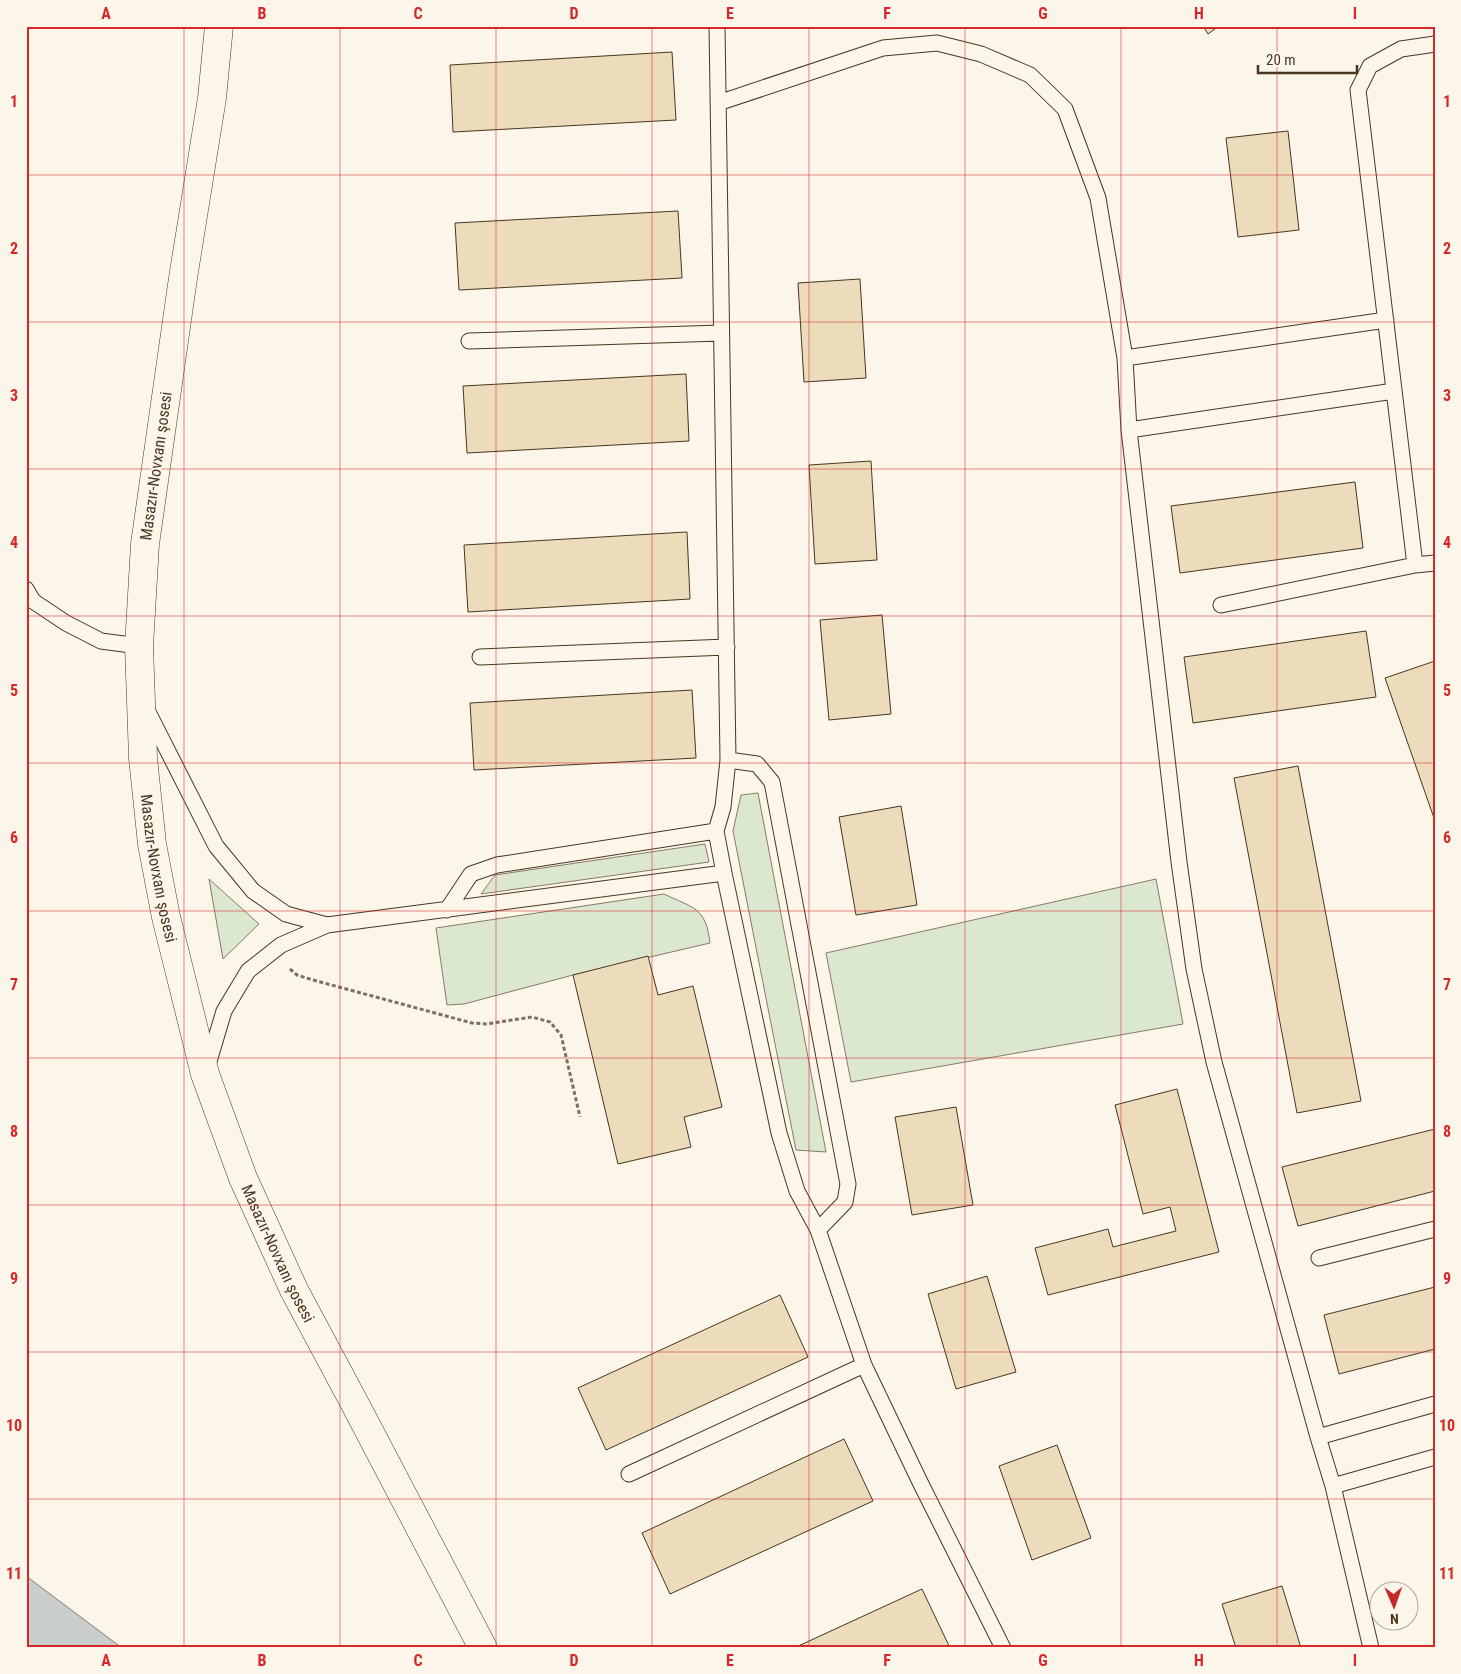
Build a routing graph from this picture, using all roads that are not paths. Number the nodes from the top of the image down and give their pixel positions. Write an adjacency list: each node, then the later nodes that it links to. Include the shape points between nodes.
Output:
1 (219, 26): 15 (main road, Masazır-Novxanı şosesi, via 212,98 145,544)
2 (717, 26): 4 (lane)
3 (1435, 44): 5 (lane, via 1400,50 1370,66 1358,90)
4 (718, 103): 6 (lane); 8 (lane, via 883,48 936,43 981,54 1030,75 1066,109 1098,198)
5 (1386, 320): 8 (lane); 9 (lane)
6 (722, 333): 7 (lane); 16 (lane)
7 (469, 341)
8 (1125, 358): 10 (lane)
9 (1394, 391): 10 (lane); 12 (lane)
10 (1129, 430): 30 (lane, via 1194,969 1214,1062)
11 (1435, 563): 12 (lane)
12 (1415, 565): 14 (lane)
13 (26, 589): 15 (lane, via 33,601 101,641)
14 (1221, 605)
15 (139, 646): 18 (main road, Masazır-Novxanı şosesi)
16 (727, 647): 17 (lane); 19 (lane)
17 (480, 657)
18 (141, 698): 23 (lane, via 216,846 253,891 286,914); 24 (main road, Masazır-Novxanı şosesi, via 143,758 152,844 166,917)
19 (728, 760): 20 (lane, via 723,807); 26 (lane, via 757,764 772,782 848,1184 845,1202)
20 (716, 831): 21 (lane); 22 (lane, via 497,865 471,874)
21 (724, 873): 22 (lane); 26 (lane, via 779,1133 797,1191)
22 (447, 910): 23 (lane)
23 (327, 925): 24 (lane, via 281,945 248,971 224,1010)
24 (205, 1074): 34 (main road, Masazır-Novxanı şosesi, via 243,1178 294,1290)
25 (1435, 1229): 27 (lane)
26 (818, 1230): 28 (lane)
27 (1319, 1258)
28 (864, 1365): 32 (lane); 35 (lane)
29 (1435, 1404): 30 (lane)
30 (1318, 1437): 33 (lane)
31 (1435, 1457): 33 (lane)
32 (629, 1474)
33 (1333, 1486): 36 (lane)
34 (483, 1648)
35 (1003, 1648)
36 (1372, 1648)

